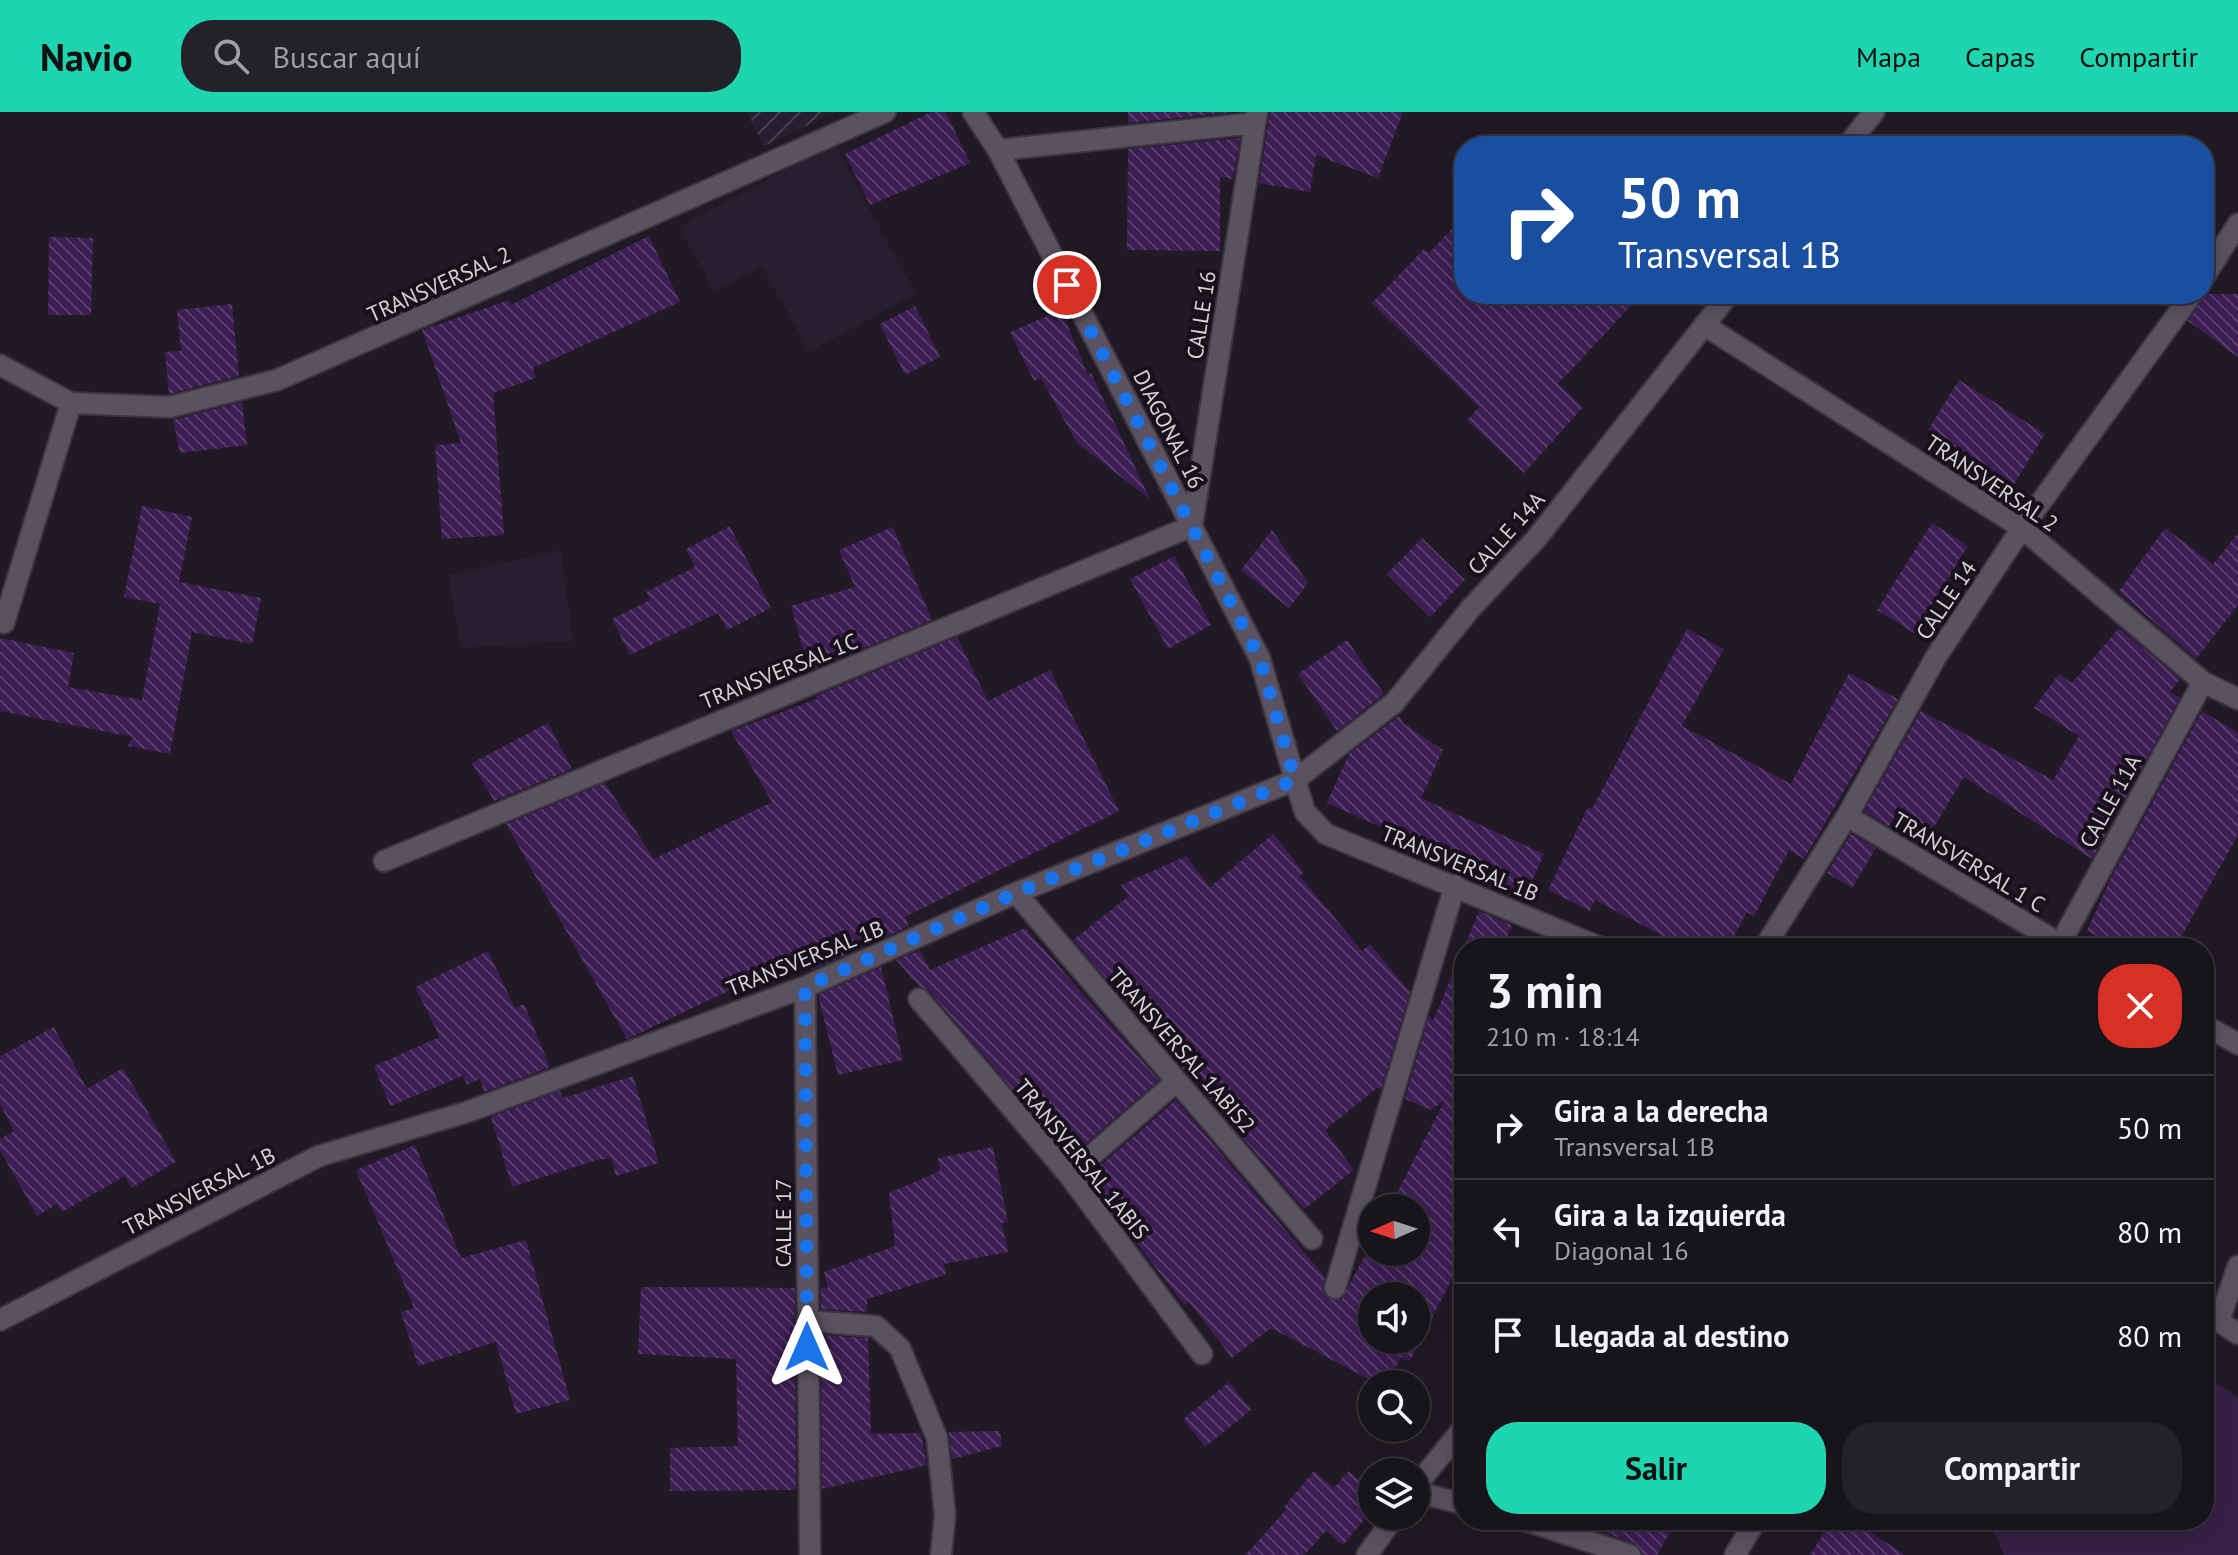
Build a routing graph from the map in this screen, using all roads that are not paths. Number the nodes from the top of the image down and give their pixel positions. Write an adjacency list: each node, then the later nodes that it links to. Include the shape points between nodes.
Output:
1 (885, 112): 13 (street, TRANSVERSAL 2, via 277,380 170,407)
2 (973, 112): 6 (street, DIAGONAL 16)
3 (1874, 112): 5 (street)
4 (1256, 118): 6 (street); 14 (street, CALLE 16)
5 (1855, 136)
6 (998, 150): 14 (street, DIAGONAL 16)
7 (2238, 224): 8 (street)
8 (2214, 261)
9 (1721, 304): 11 (street, CALLE 14A)
10 (2185, 304): 15 (street, CALLE 14)
11 (1704, 325): 15 (street, TRANSVERSAL 2); 19 (street, CALLE 14A, via 1536,539 1394,703)
12 (0, 365): 13 (street, TRANSVERSAL 2)
13 (71, 403): 16 (street)
14 (1192, 526): 19 (street, DIAGONAL 16, via 1260,659); 21 (street, TRANSVERSAL 1C)
15 (2022, 528): 17 (street, TRANSVERSAL 2); 20 (street, CALLE 14, via 1936,657)
16 (4, 623)
17 (2203, 682): 18 (street, TRANSVERSAL 2); 27 (street, CALLE 11A)
18 (2238, 699)
19 (1295, 780): 22 (street, TRANSVERSAL 1B, via 1305,812 1326,834); 23 (street, TRANSVERSAL 1B)
20 (1847, 816): 25 (street, CALLE 14); 26 (street, TRANSVERSAL 1 C)
21 (384, 861)
22 (1455, 885): 24 (street, TRANSVERSAL 1B); 36 (street)
23 (1016, 893): 28 (street, TRANSVERSAL 1B); 32 (street, TRANSVERSAL 1ABIS2)
24 (1579, 938)
25 (1770, 938)
26 (2051, 938)
27 (2068, 938)
28 (805, 987): 39 (street, TRANSVERSAL 1B, via 467,1112 319,1156); 40 (street, CALLE 17)
29 (919, 999): 33 (street, TRANSVERSAL 1ABIS)
30 (2214, 1031): 31 (street)
31 (2238, 1044)
32 (1177, 1081): 33 (street); 34 (street, TRANSVERSAL 1ABIS2)
33 (1069, 1175): 42 (street, TRANSVERSAL 1ABIS)
34 (1312, 1239)
35 (2238, 1266): 37 (street)
36 (1335, 1288)
37 (2214, 1310)
38 (2214, 1318): 41 (street)
39 (0, 1320)
40 (807, 1321): 50 (street, CALLE 17); 51 (street, via 876,1326 900,1348 937,1438 945,1515)
41 (2238, 1334)
42 (1202, 1354)
43 (1454, 1440): 44 (street)
44 (1430, 1471)
45 (1430, 1493): 46 (street)
46 (1454, 1501)
47 (1385, 1530): 52 (street)
48 (1554, 1530): 53 (street)
49 (1750, 1530): 54 (street)
50 (810, 1555)
51 (941, 1555)
52 (1367, 1555)
53 (1630, 1555)
54 (1735, 1555)

